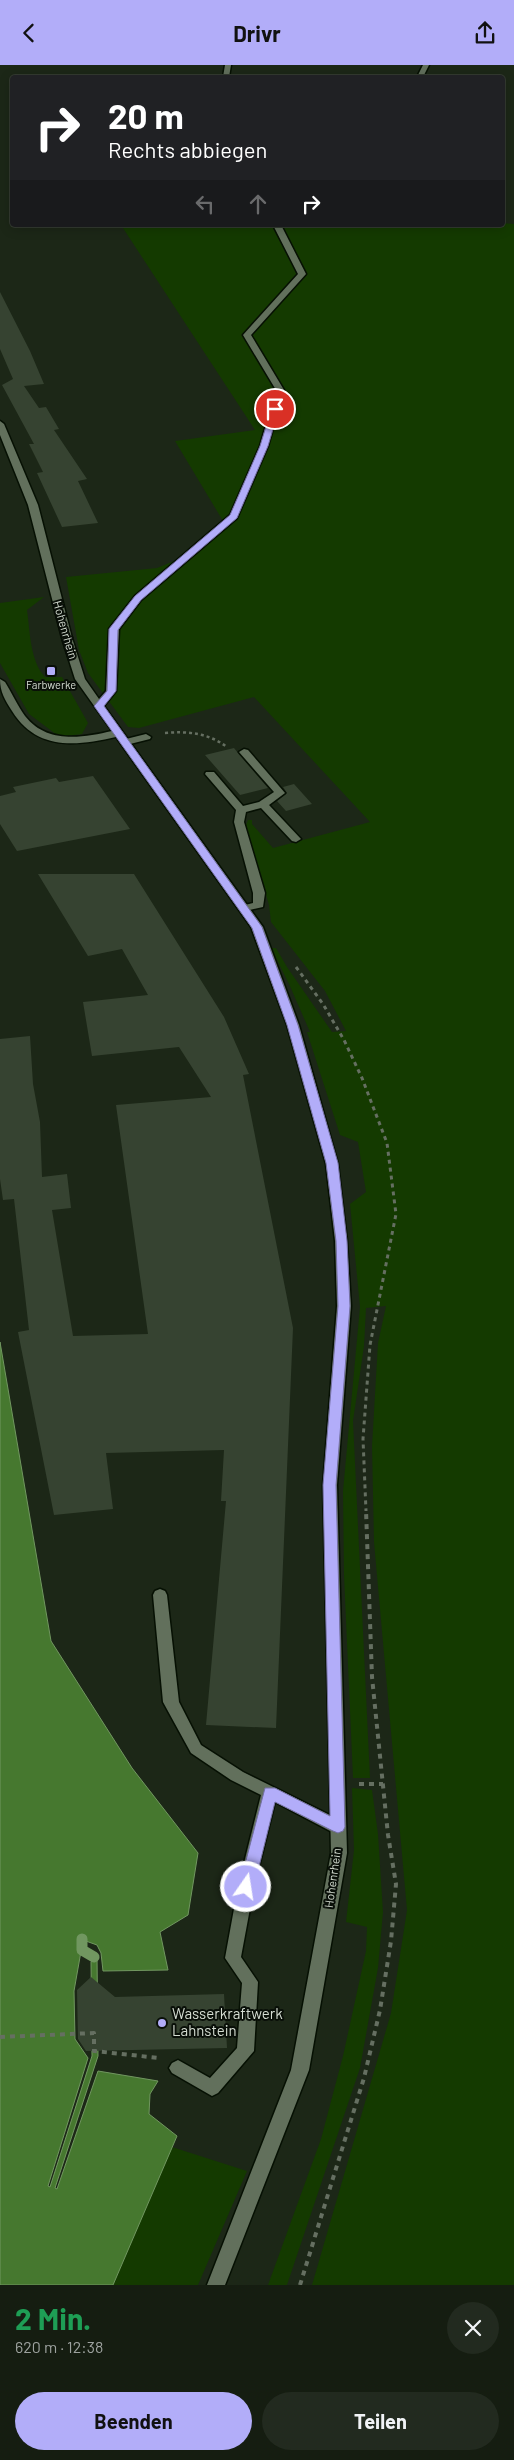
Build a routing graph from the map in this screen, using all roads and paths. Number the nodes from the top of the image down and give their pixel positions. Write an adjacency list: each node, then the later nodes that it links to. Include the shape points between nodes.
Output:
1 (278, 227): 4 (street, via 302,274 247,335 280,390 264,446 234,516 138,598 114,629 111,691)
2 (0, 424): 4 (street, Hohenrhein, via 33,505 66,639 80,679)
3 (0, 681): 6 (street, via 26,724 48,737 63,742)
4 (99, 706): 6 (street, Hohenrhein)
5 (146, 737): 6 (street); 7 (path, via 185,731 206,734 229,749)
6 (122, 738): 12 (street, Hohenrhein)
7 (244, 752): 9 (street, via 280,793)
8 (210, 774): 10 (street)
9 (263, 804): 10 (street); 11 (street)
10 (241, 810): 12 (street, via 239,821 259,893 259,905)
11 (296, 839)
12 (245, 909): 16 (street, Hohenrhein, via 257,927 293,1025 332,1163 341,1241 344,1306 330,1485)
13 (290, 959): 20 (path, via 327,1011 362,1078 387,1143 396,1214 370,1345 363,1439 372,1677 396,1885 391,1941 364,2078)
14 (160, 1595): 15 (street, via 171,1702 196,1749)
15 (270, 1793): 16 (street); 18 (street, via 246,1887 233,1958 250,1982 245,2051 212,2088)
16 (338, 1827): 19 (street, Hohenrhein, via 339,1853 300,2070)
17 (0, 2037): 18 (path, via 94,2033 94,2051 167,2058)
18 (178, 2068)
19 (216, 2285)
20 (300, 2285)

